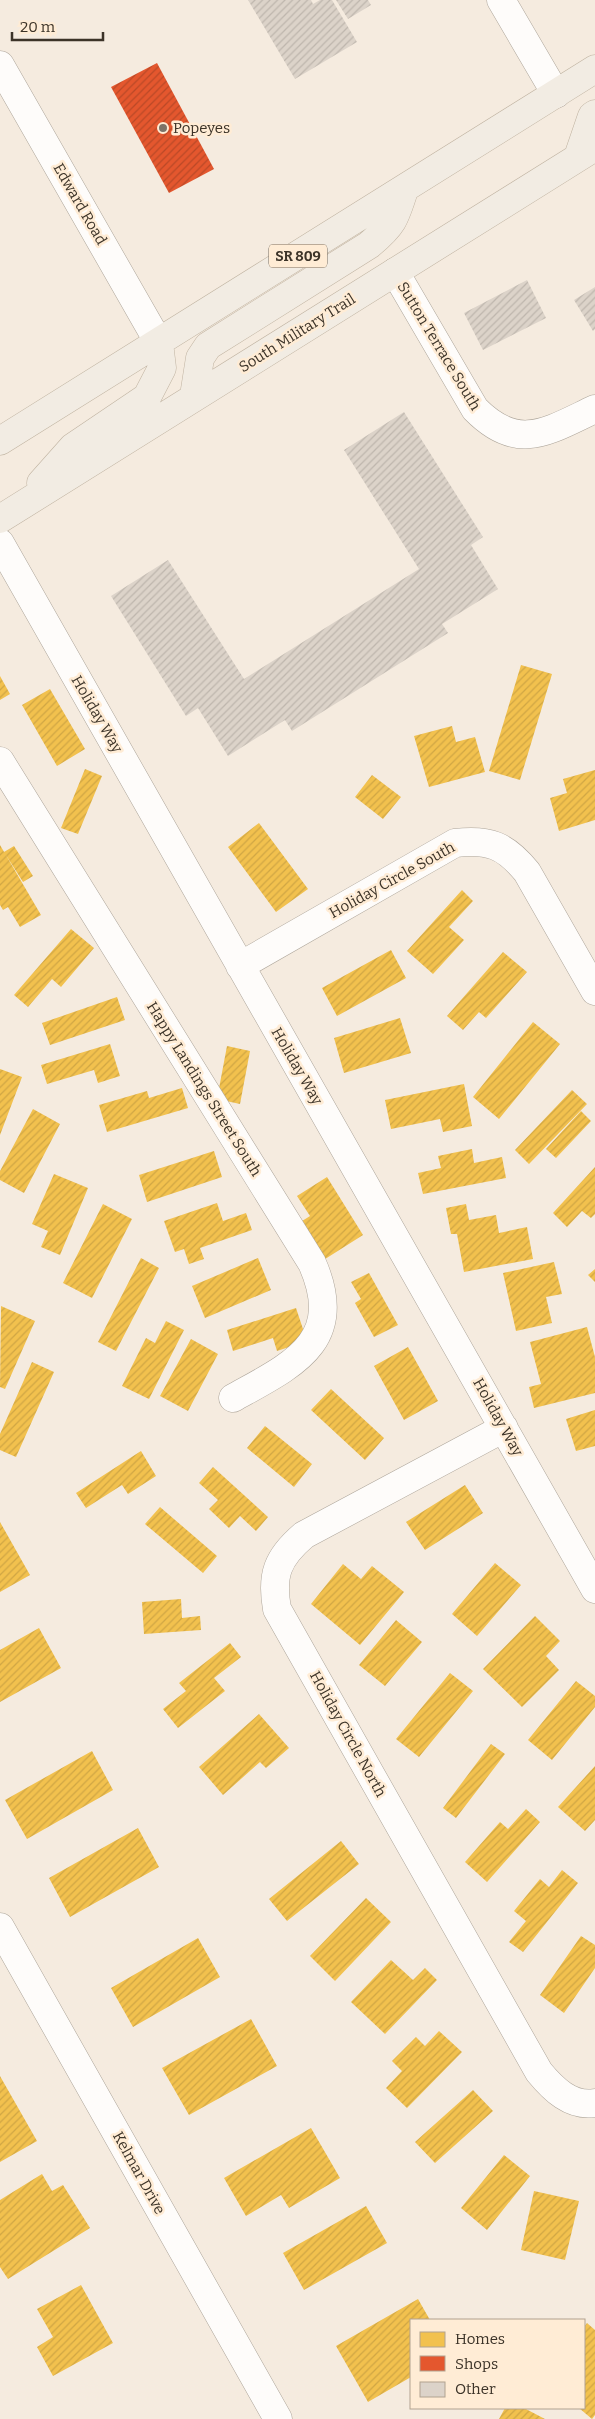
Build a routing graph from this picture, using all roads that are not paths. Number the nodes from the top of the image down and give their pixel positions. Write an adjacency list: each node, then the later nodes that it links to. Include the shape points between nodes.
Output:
1 (501, 0): 4 (street)
2 (0, 65): 9 (street, Edward Road)
3 (595, 69): 4 (main road, SR 809)
4 (556, 94): 7 (main road, SR 809)
5 (595, 114): 6 (main road)
6 (586, 152): 8 (main road, South Military Trail)
7 (404, 190): 9 (main road, SR 809); 10 (main road, via 396,218 369,245 208,346 200,358)
8 (395, 272): 10 (main road, South Military Trail); 11 (street, Sutton Terrace South, via 475,409 489,424 509,433 529,435 552,429)
9 (160, 343): 12 (main road, SR 809); 13 (main road, via 162,368 146,397 73,447)
10 (194, 396): 13 (main road, South Military Trail)
11 (595, 409)
12 (0, 441)
13 (9, 514)
14 (0, 543): 16 (street, Holiday Way)
15 (0, 761): 18 (street, Happy Landings Street South, via 312,1263 322,1285 323,1308 318,1330 306,1350 289,1366)
16 (240, 966): 17 (street, Holiday Circle South, via 455,843 476,841 496,845 514,856 527,872); 19 (street, Holiday Way)
17 (595, 991)
18 (233, 1398)
19 (504, 1428): 20 (street, Holiday Way); 22 (street, Holiday Circle North, via 304,1535 288,1549 278,1567 274,1588 278,1609 539,2072 552,2088 570,2100)
20 (595, 1589)
21 (0, 1927): 23 (street, Kelmar Drive)
22 (595, 2104)
23 (278, 2419)

